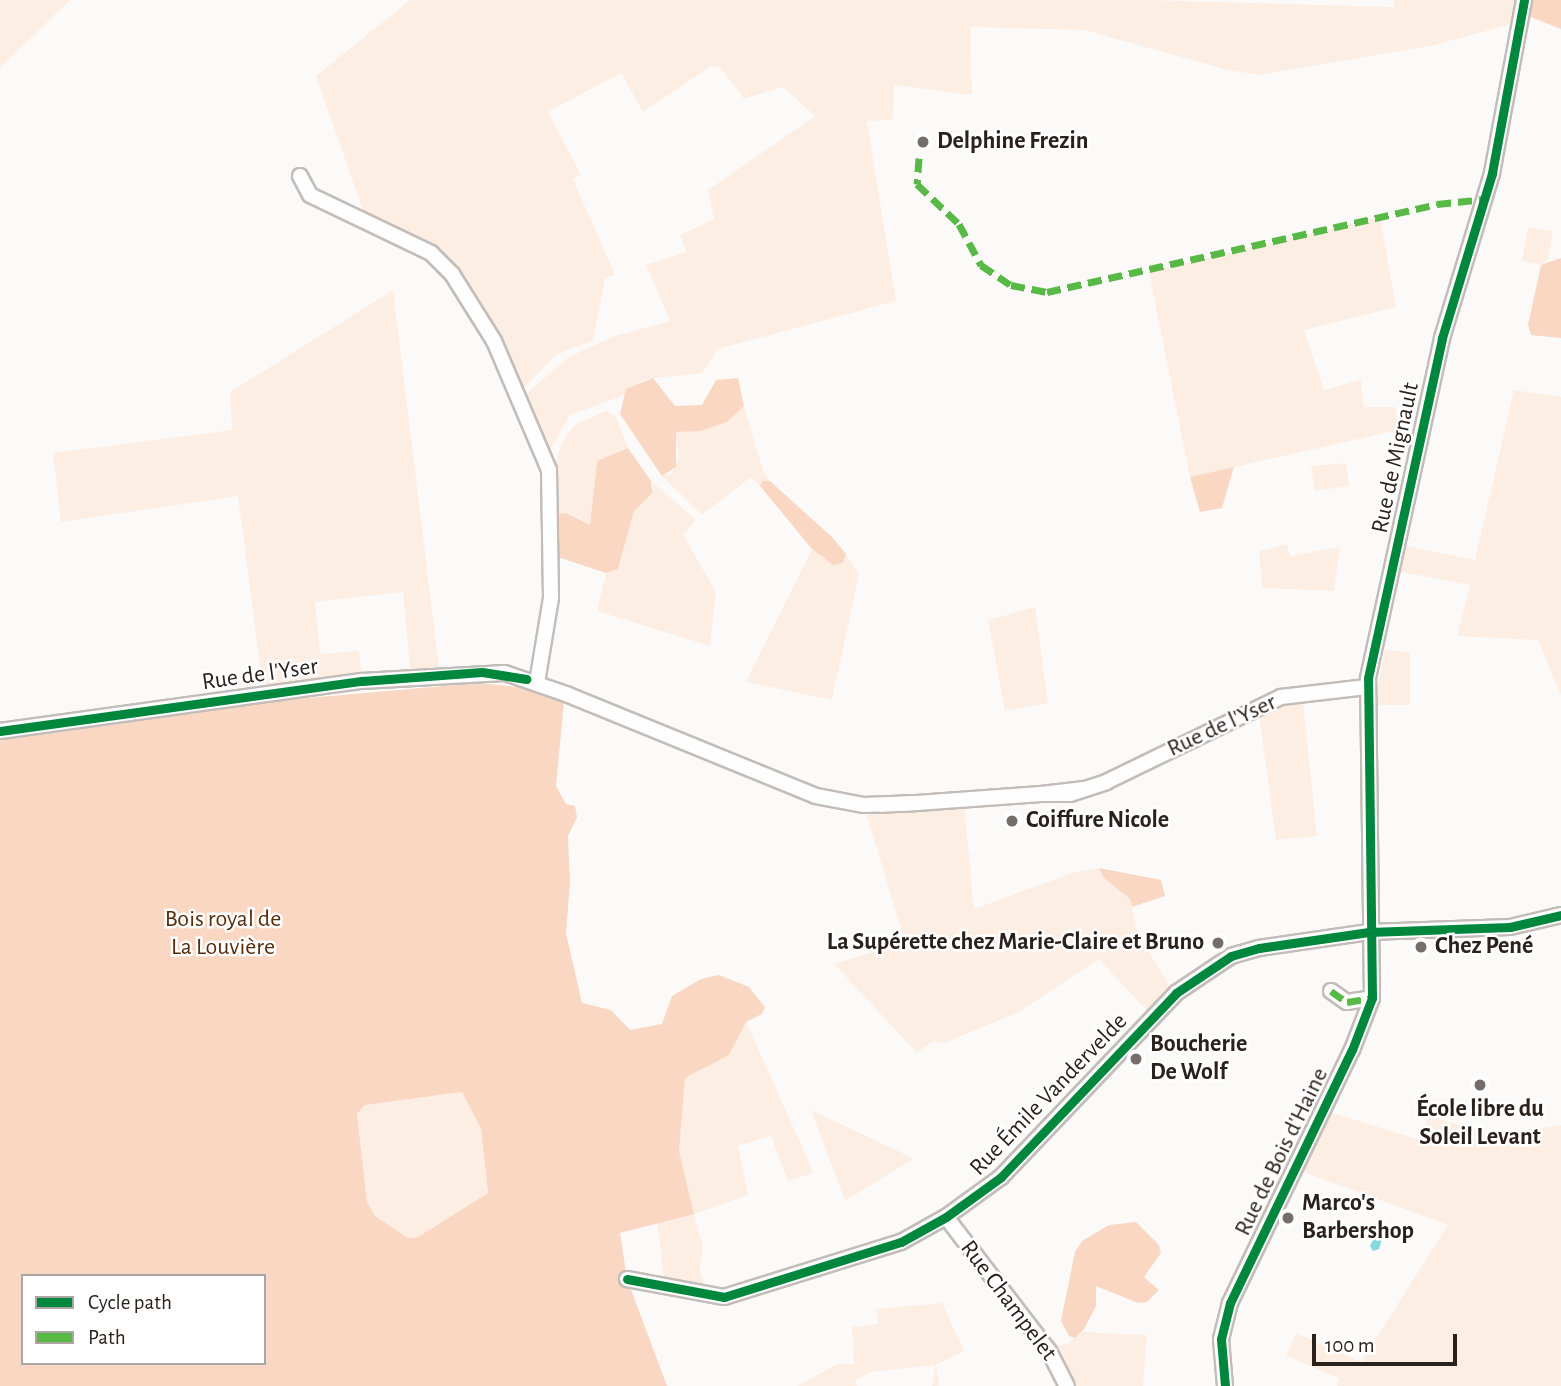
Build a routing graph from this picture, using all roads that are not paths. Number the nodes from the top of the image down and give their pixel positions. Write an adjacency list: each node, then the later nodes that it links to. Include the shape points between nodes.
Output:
1 (1524, 0): 4 (street, Rue de Mignault, via 1492,173 1441,338)
2 (300, 176): 3 (street, via 310,195 431,253 452,274 494,341 549,470 551,597)
3 (537, 683): 4 (street, Rue de l'Yser, via 816,796 881,805 1084,789 1281,697); 5 (street, Rue de l'Yser, via 482,672 362,681)
4 (1366, 687): 7 (street, Rue de Mignault)
5 (0, 732)
6 (1561, 915): 7 (street, Rue Émile Vandervelde, via 1510,927)
7 (1369, 932): 9 (street, Rue de Bois d'Haine); 10 (street, Rue Émile Vandervelde, via 1259,947 1205,971 1158,1012 1013,1166)
8 (1331, 991): 9 (street, via 1347,1002)
9 (1372, 998): 13 (street, Rue de Bois d'Haine, via 1352,1050 1230,1303 1221,1339)
10 (946, 1217): 11 (street, Rue Émile Vandervelde, via 874,1254 730,1296 709,1297); 12 (street, Rue Champelet, via 1049,1351)
11 (627, 1279)
12 (1067, 1386)
13 (1225, 1386)

